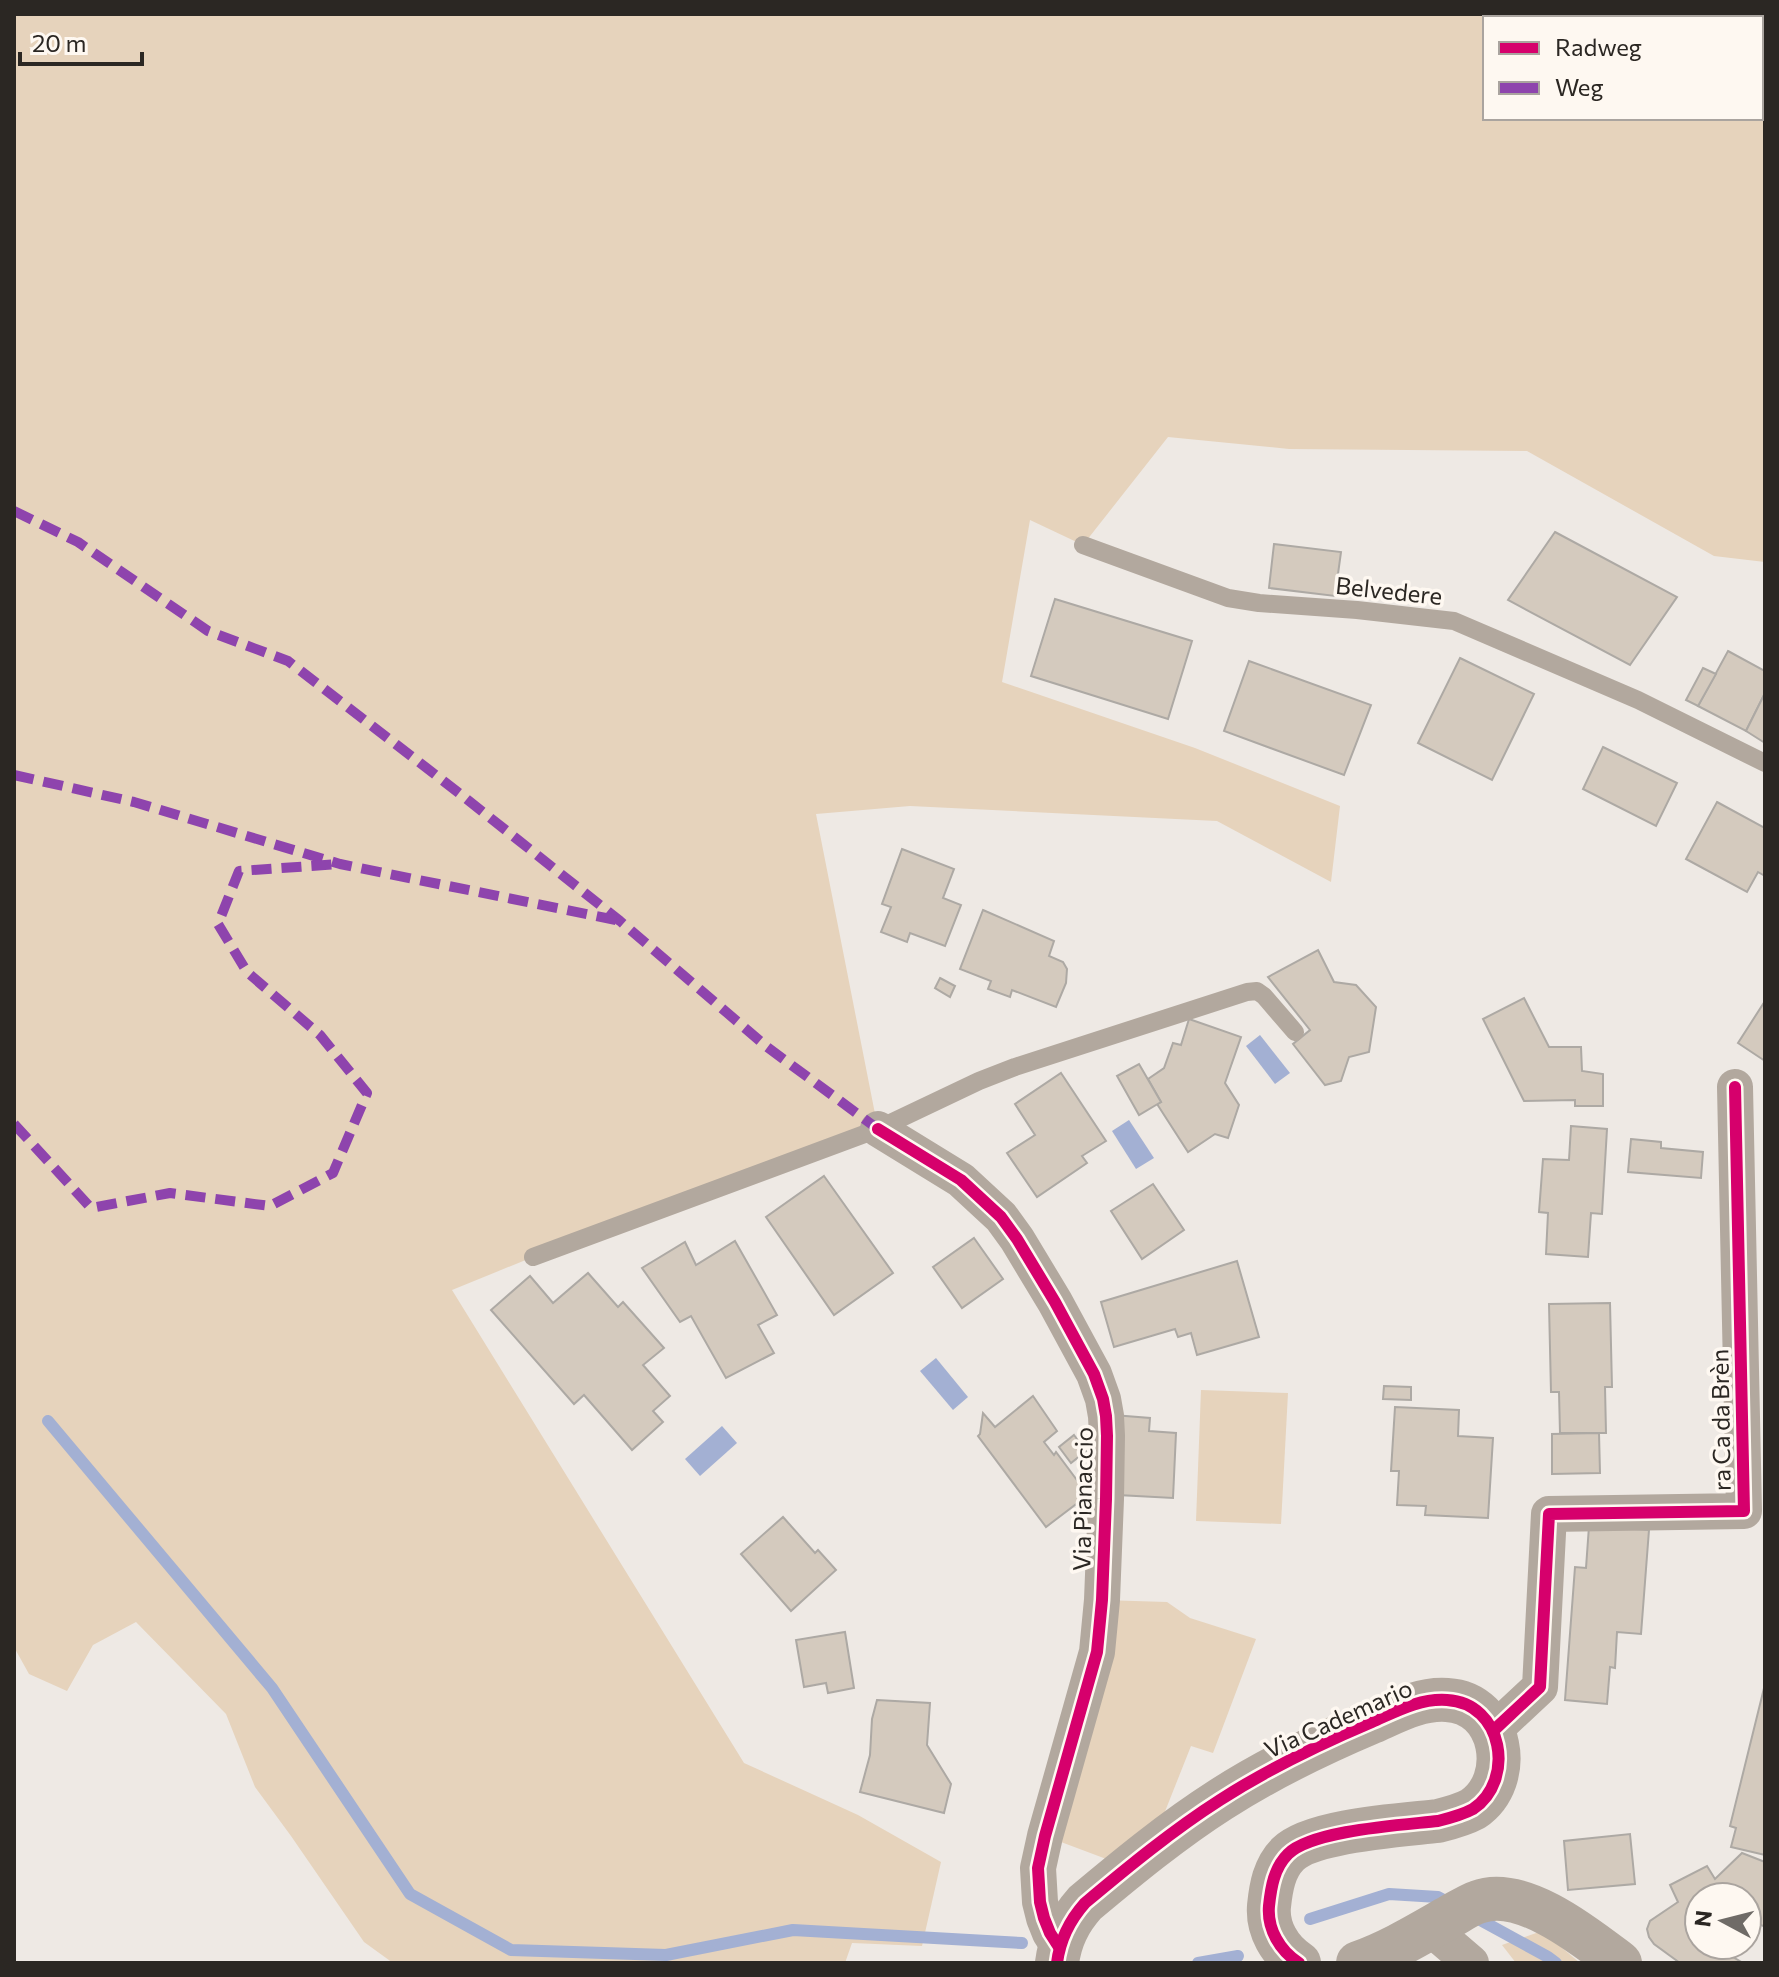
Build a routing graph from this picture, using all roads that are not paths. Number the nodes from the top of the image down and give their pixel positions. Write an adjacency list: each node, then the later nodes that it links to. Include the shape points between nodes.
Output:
1 (1083, 545): 2 (lane, Belvedere, via 1228,598 1454,621 1638,700)
2 (1765, 763)
3 (1295, 1032): 5 (lane, via 1264,996 1247,992 1015,1067)
4 (1735, 1087): 7 (street, ra Ca da Brèn, via 1744,1511 1549,1514 1540,1687)
5 (878, 1129): 6 (lane); 9 (street, Via Pianaccio, via 961,1180 1001,1217 1055,1302 1103,1399 1106,1499 1097,1652 1038,1868 1040,1902)
6 (533, 1257)
7 (1493, 1731): 9 (street, Via Cademario, via 1475,1708 1431,1700 1315,1747 1217,1802 1113,1880 1073,1917); 10 (street, via 1499,1763 1474,1808 1438,1821 1321,1838 1289,1853 1278,1867 1269,1911 1280,1946)
8 (1446, 1918): 11 (street); 12 (street); 13 (street, via 1487,1899 1520,1902 1561,1922)
9 (1058, 1955)
10 (1299, 1963)
11 (1358, 1963)
12 (1471, 1963)
13 (1620, 1963)

